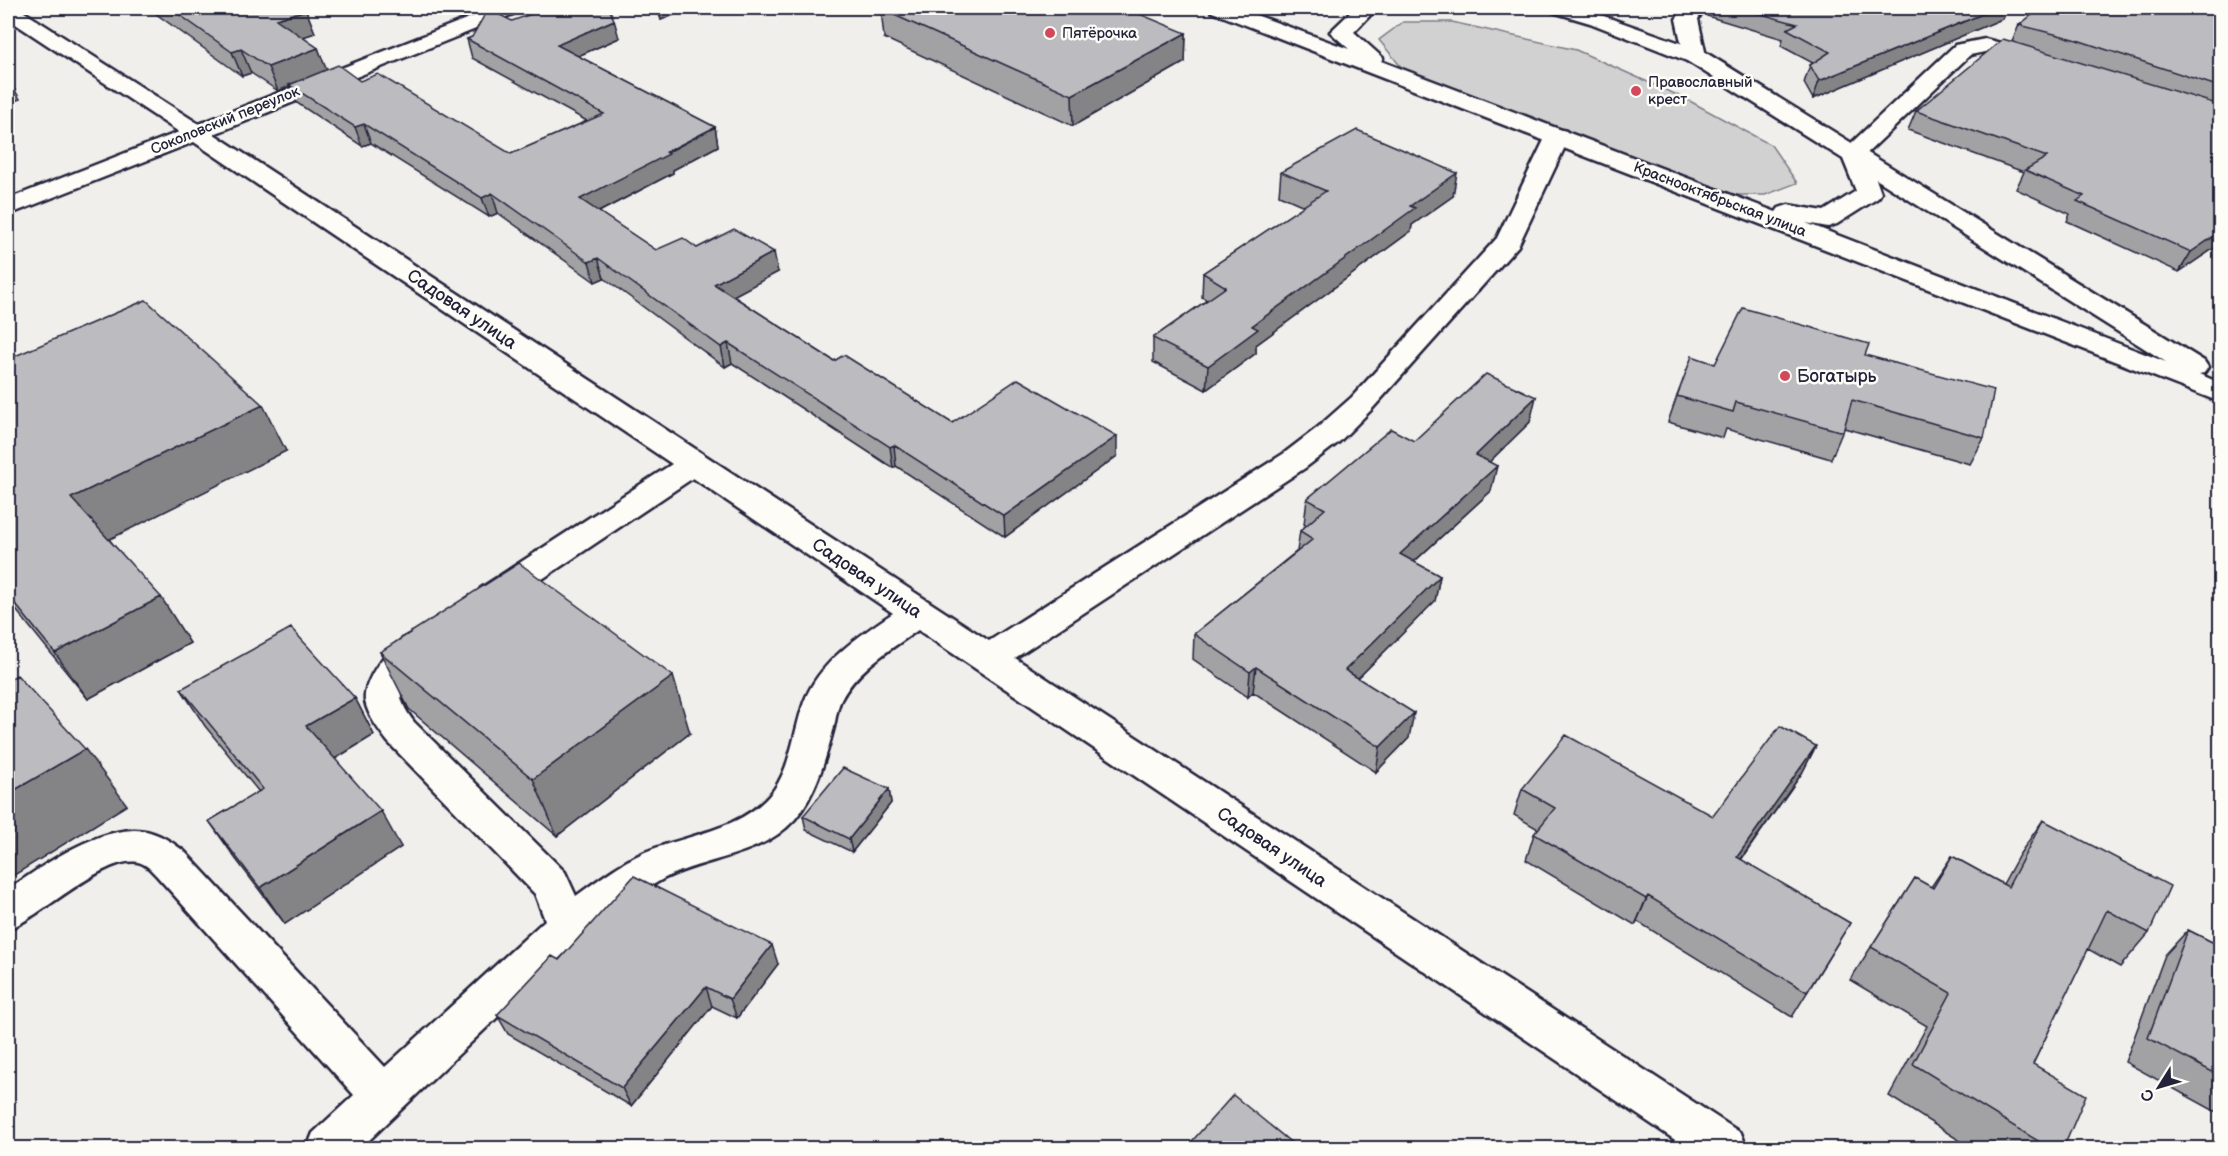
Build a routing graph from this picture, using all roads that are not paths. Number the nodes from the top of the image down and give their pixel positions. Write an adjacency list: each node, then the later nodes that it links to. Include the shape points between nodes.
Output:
1 (511, 8): 11 (street, Соколовский переулок)
2 (1219, 8): 10 (street, Краснооктябрьская улица)
3 (1367, 8): 10 (street, via 1341,32)
4 (1560, 8): 7 (street)
5 (1695, 8): 8 (street, via 1687,19)
6 (8, 10): 11 (street, Садовая улица)
7 (1601, 13): 8 (street)
8 (1695, 56): 13 (street)
9 (2057, 65): 13 (street, via 1985,45 1964,50)
10 (1388, 72): 12 (street, Краснооктябрьская улица)
11 (195, 132): 15 (street, Соколовский переулок); 18 (street, Садовая улица)
12 (1558, 136): 14 (street, Краснооктябрьская улица); 20 (street, via 1509,241 1337,427 1294,461)
13 (1853, 154): 14 (street, via 1869,193 1828,219); 16 (street)
14 (1730, 203): 17 (street, Краснооктябрьская улица)
15 (8, 208)
16 (2220, 384)
17 (2220, 393)
18 (695, 463): 19 (street, Садовая улица); 22 (street, via 410,651 385,684 385,708 401,732 551,884)
19 (919, 613): 20 (street, Садовая улица); 22 (street, via 853,662 823,698 798,776 782,807 766,821 717,845 661,862)
20 (988, 659): 25 (street, Садовая улица)
21 (8, 912): 23 (street, via 101,853 129,846 151,849 170,863)
22 (567, 925): 23 (street)
23 (384, 1097): 24 (street)
24 (330, 1149)
25 (1725, 1149)

